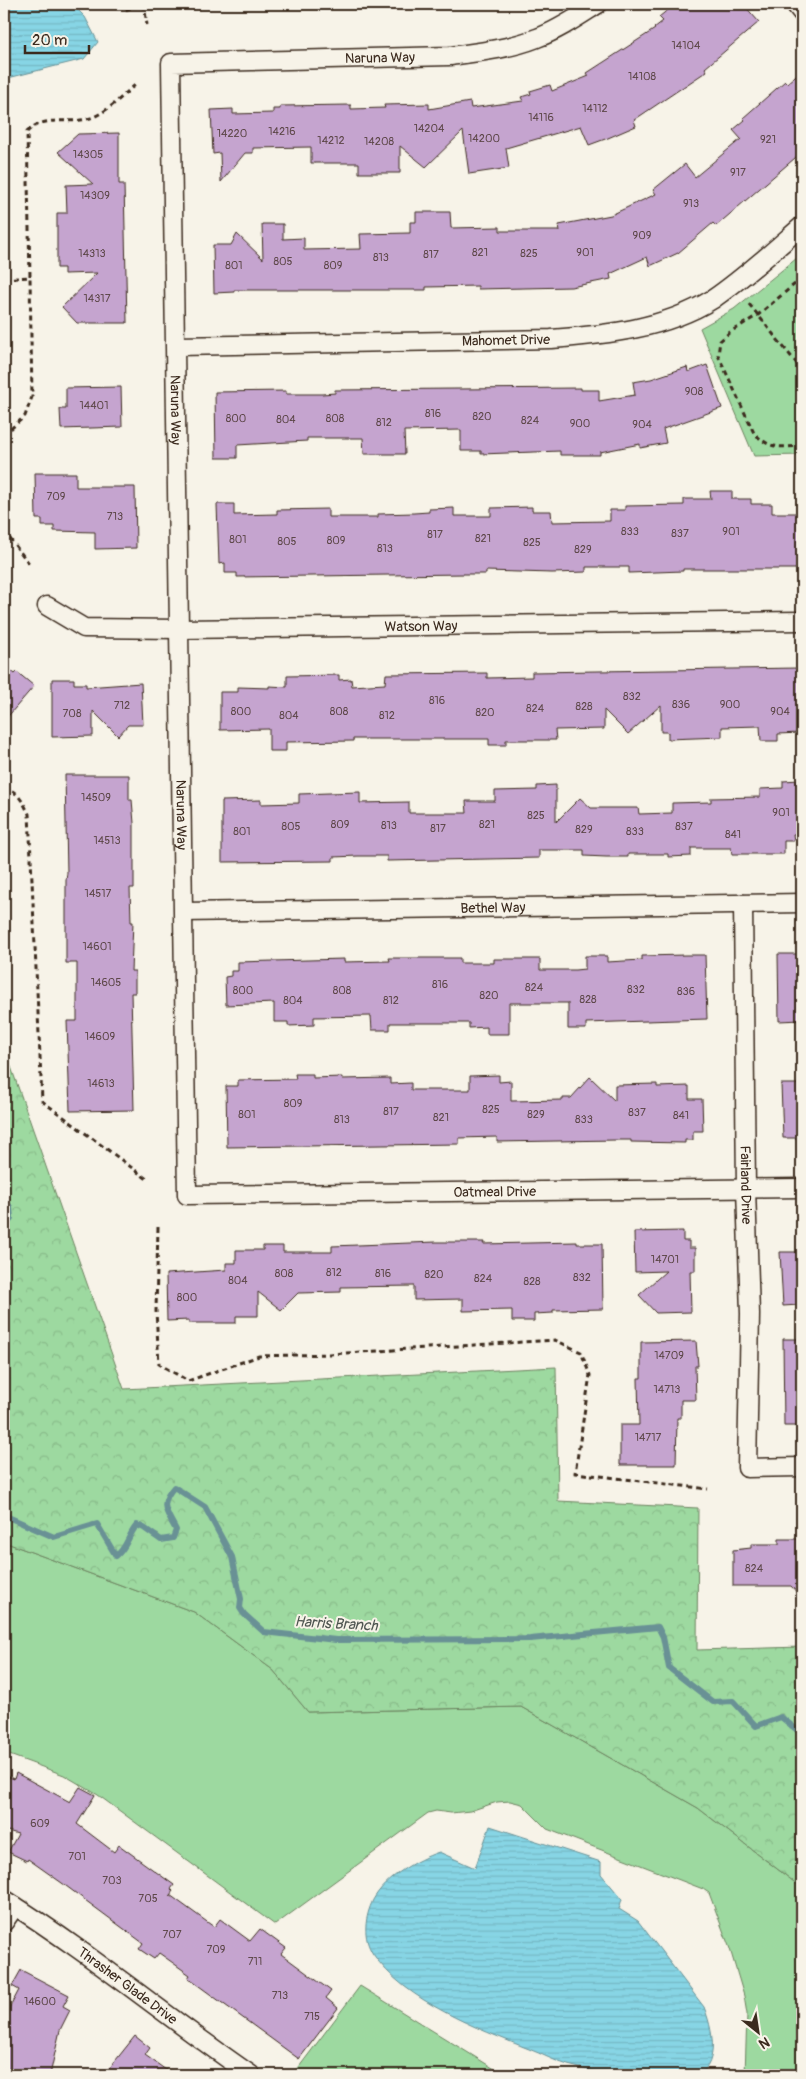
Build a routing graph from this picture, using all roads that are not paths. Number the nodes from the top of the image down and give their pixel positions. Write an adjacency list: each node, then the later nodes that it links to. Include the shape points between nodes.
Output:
1 (598, 4): 5 (street, Naruna Way, via 538,38 494,50 450,56 171,63)
2 (795, 4): 3 (street)
3 (802, 13)
4 (802, 226): 5 (street, Mahomet Drive, via 711,300 674,318 637,329 550,340)
5 (177, 346): 8 (street, Naruna Way)
6 (46, 606): 8 (street, Watson Way, via 84,628)
7 (802, 621): 8 (street, Watson Way)
8 (180, 629): 11 (street, Naruna Way)
9 (802, 903): 10 (street, Bethel Way)
10 (743, 904): 11 (street, Bethel Way); 12 (street, Fairland Drive)
11 (184, 912): 14 (street, Naruna Way)
12 (746, 1188): 13 (street, Oatmeal Drive); 14 (street, Oatmeal Drive); 15 (street, Fairland Drive, via 750,1314 747,1468)
13 (802, 1188)
14 (187, 1195)
15 (802, 1467)
16 (9, 1903): 17 (street); 18 (street, Thrasher Glade Drive, via 36,1918)
17 (4, 1922)
18 (251, 2075)

